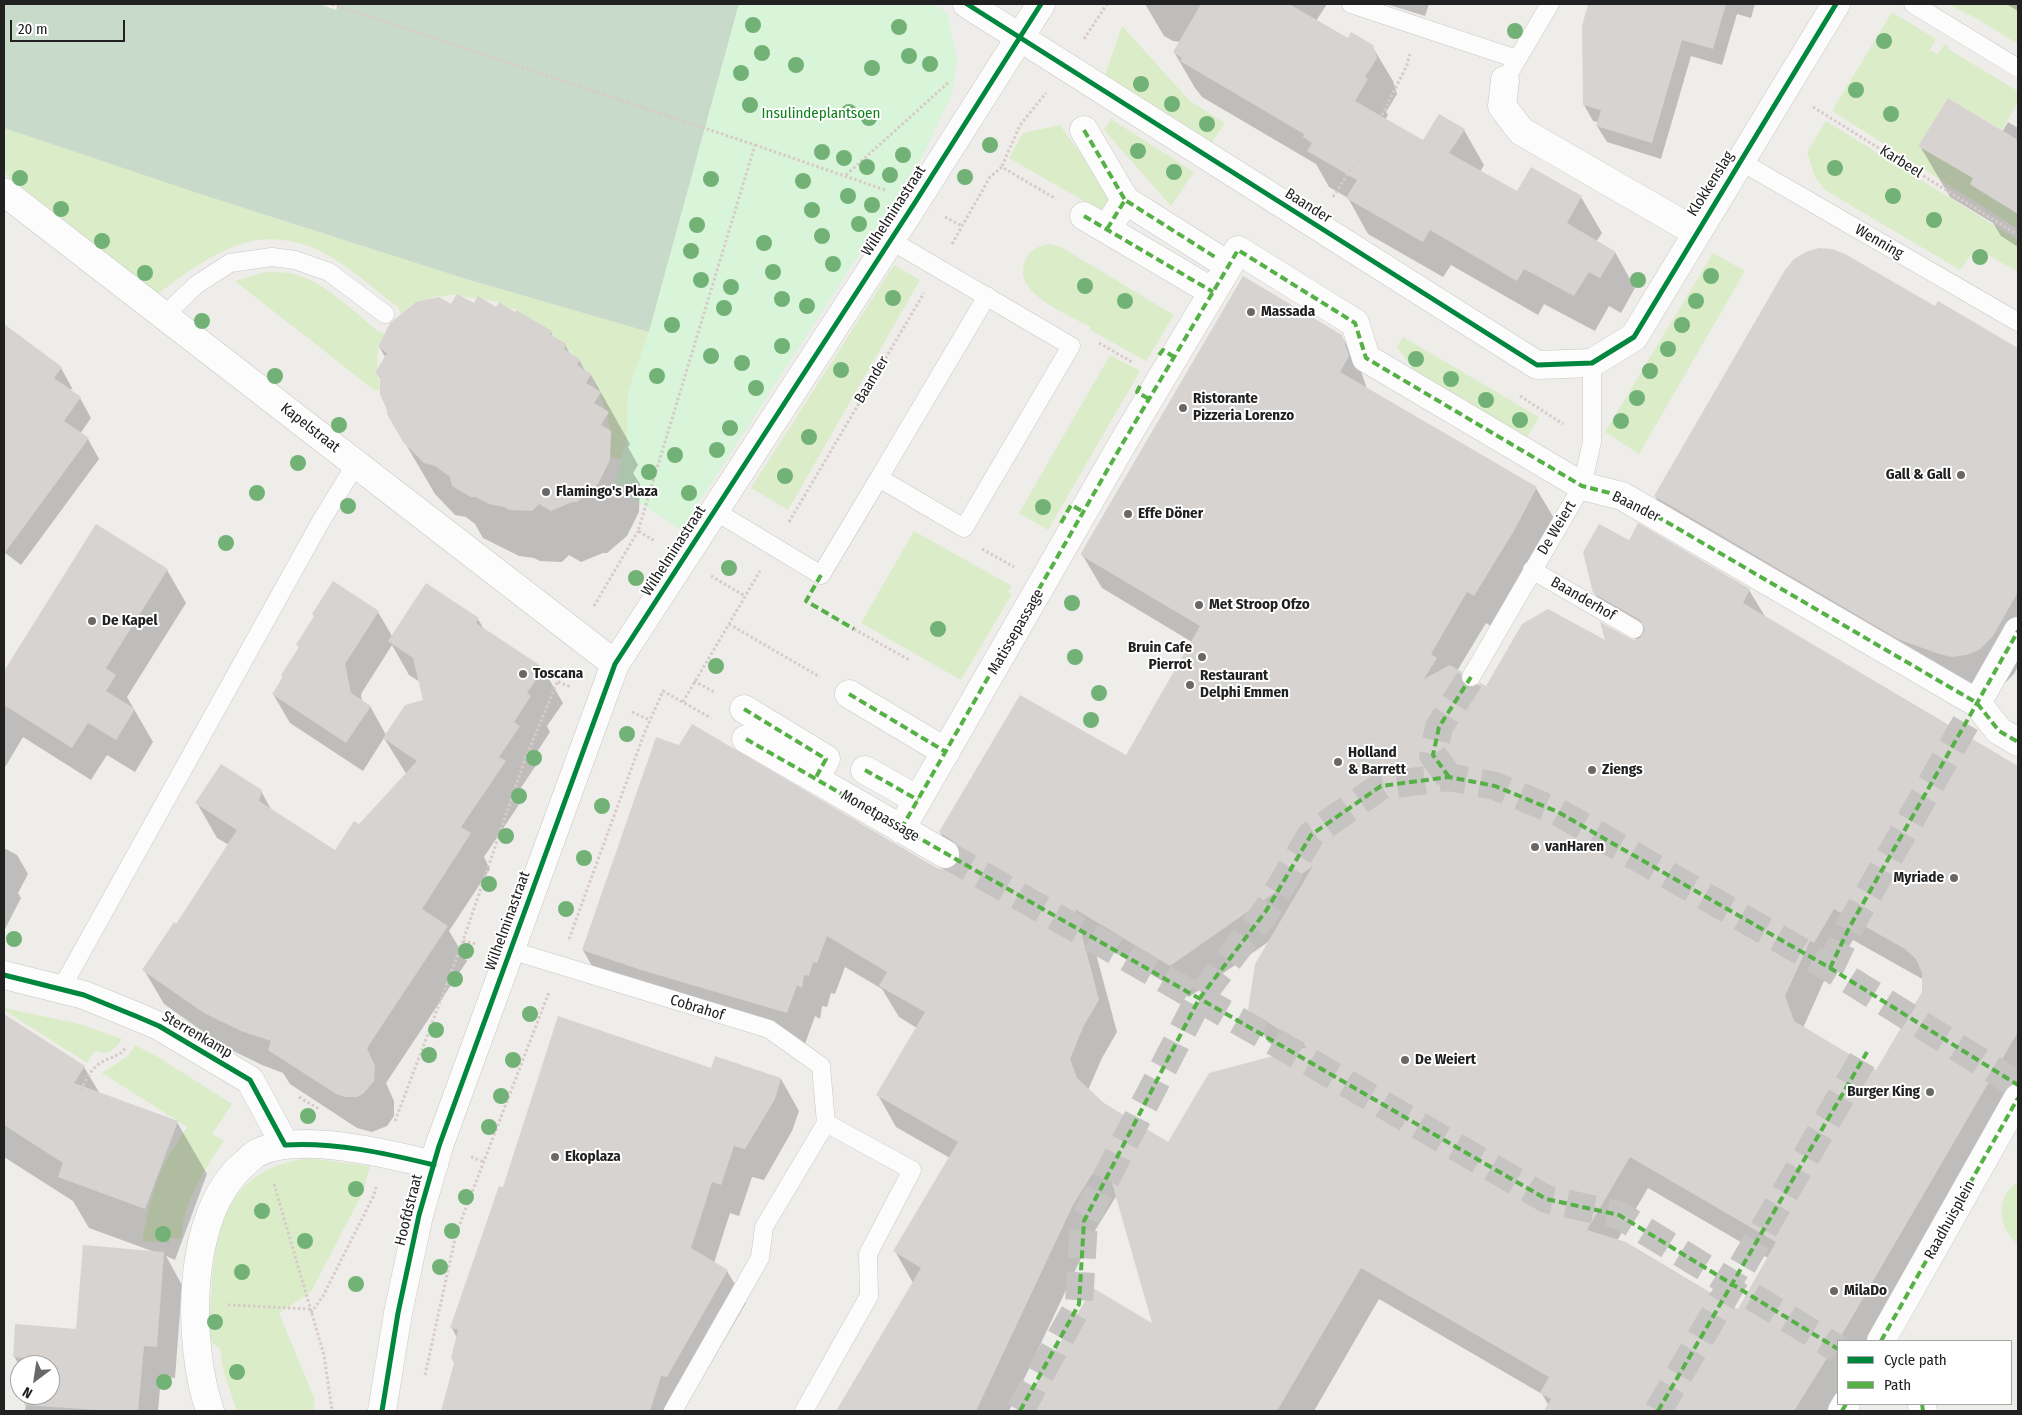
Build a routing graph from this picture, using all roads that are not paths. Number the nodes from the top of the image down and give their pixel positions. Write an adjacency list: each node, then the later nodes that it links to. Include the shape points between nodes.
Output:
1 (967, 4): 7 (street, Baander)
2 (1041, 4): 7 (street, Wilhelminastraat)
3 (1351, 4): 9 (lane, via 1417,26)
4 (1550, 4): 9 (lane)
5 (1836, 4): 11 (street, Klokkenslag)
6 (1913, 4): 8 (lane)
7 (1020, 38): 15 (street, Wilhelminastraat); 22 (street, Baander, via 1537,364)
8 (2018, 68)
9 (1511, 70): 14 (street, Klokkenslag, via 1502,106 1521,131)
10 (1084, 130): 13 (street, Baander)
11 (1740, 161): 14 (street, Klokkenslag); 21 (lane, Wenning)
12 (4, 192): 20 (street, Kapelstraat)
13 (1126, 200): 16 (street, Baander); 17 (street, via 1096,223)
14 (1696, 232): 22 (street, Klokkenslag, via 1634,337)
15 (890, 240): 18 (lane); 26 (street, Wilhelminastraat)
16 (1226, 258): 17 (street, Matissepassage); 25 (street, Baander, via 1354,323 1366,358)
17 (1213, 292): 37 (street, Matissepassage, via 1167,356 1141,383)
18 (987, 296): 24 (lane); 24 (lane, via 1071,346 964,528)
19 (384, 314): 20 (lane, via 329,272 272,256 230,263 196,285)
20 (164, 316): 23 (street, Kapelstraat)
21 (2018, 322)
22 (1592, 363): 25 (lane, De Weiert, via 1592,442)
23 (356, 464): 30 (street, Kapelstraat); 45 (lane, via 321,521)
24 (880, 478): 26 (lane, via 821,575)
25 (1582, 486): 27 (lane, De Weiert); 33 (street, Baander, via 1622,496)
26 (715, 511): 30 (street, Wilhelminastraat)
27 (1532, 570): 28 (lane, Baanderhof); 31 (lane, De Weiert)
28 (1634, 629)
29 (2018, 631): 33 (street)
30 (616, 664): 43 (street, Wilhelminastraat)
31 (1471, 677)
32 (848, 694): 37 (street)
33 (1977, 703): 36 (street, Baander, via 1999,731)
34 (744, 709): 39 (street, via 826,758)
35 (746, 739): 39 (street, Monetpassage)
36 (2018, 742)
37 (946, 752): 40 (street, Matissepassage)
38 (865, 770): 40 (street)
39 (815, 779): 41 (street, Monetpassage)
40 (918, 800): 41 (street, Matissepassage)
41 (901, 829): 42 (street, Monetpassage)
42 (944, 854)
43 (510, 950): 47 (lane, Cobrahof, via 769,1029 821,1066); 49 (street, Wilhelminastraat)
44 (4, 975): 45 (street, Sterrenkamp)
45 (61, 989): 48 (street, Sterrenkamp, via 160,1026 250,1080)
46 (2018, 1098): 50 (street, Raadhuisplein)
47 (826, 1123): 53 (lane, via 764,1227 760,1258); 54 (lane, via 912,1170 868,1254 869,1296)
48 (285, 1145): 49 (street, Hoofdstraat, via 309,1144 383,1153); 51 (street, Hoofdstraat, via 258,1152 233,1174 216,1200 206,1226 195,1304 198,1352)
49 (434, 1165): 52 (street, Hoofdstraat, via 398,1312)
50 (1882, 1340)
51 (210, 1411)
52 (382, 1411)
53 (673, 1411)
54 (804, 1411)

